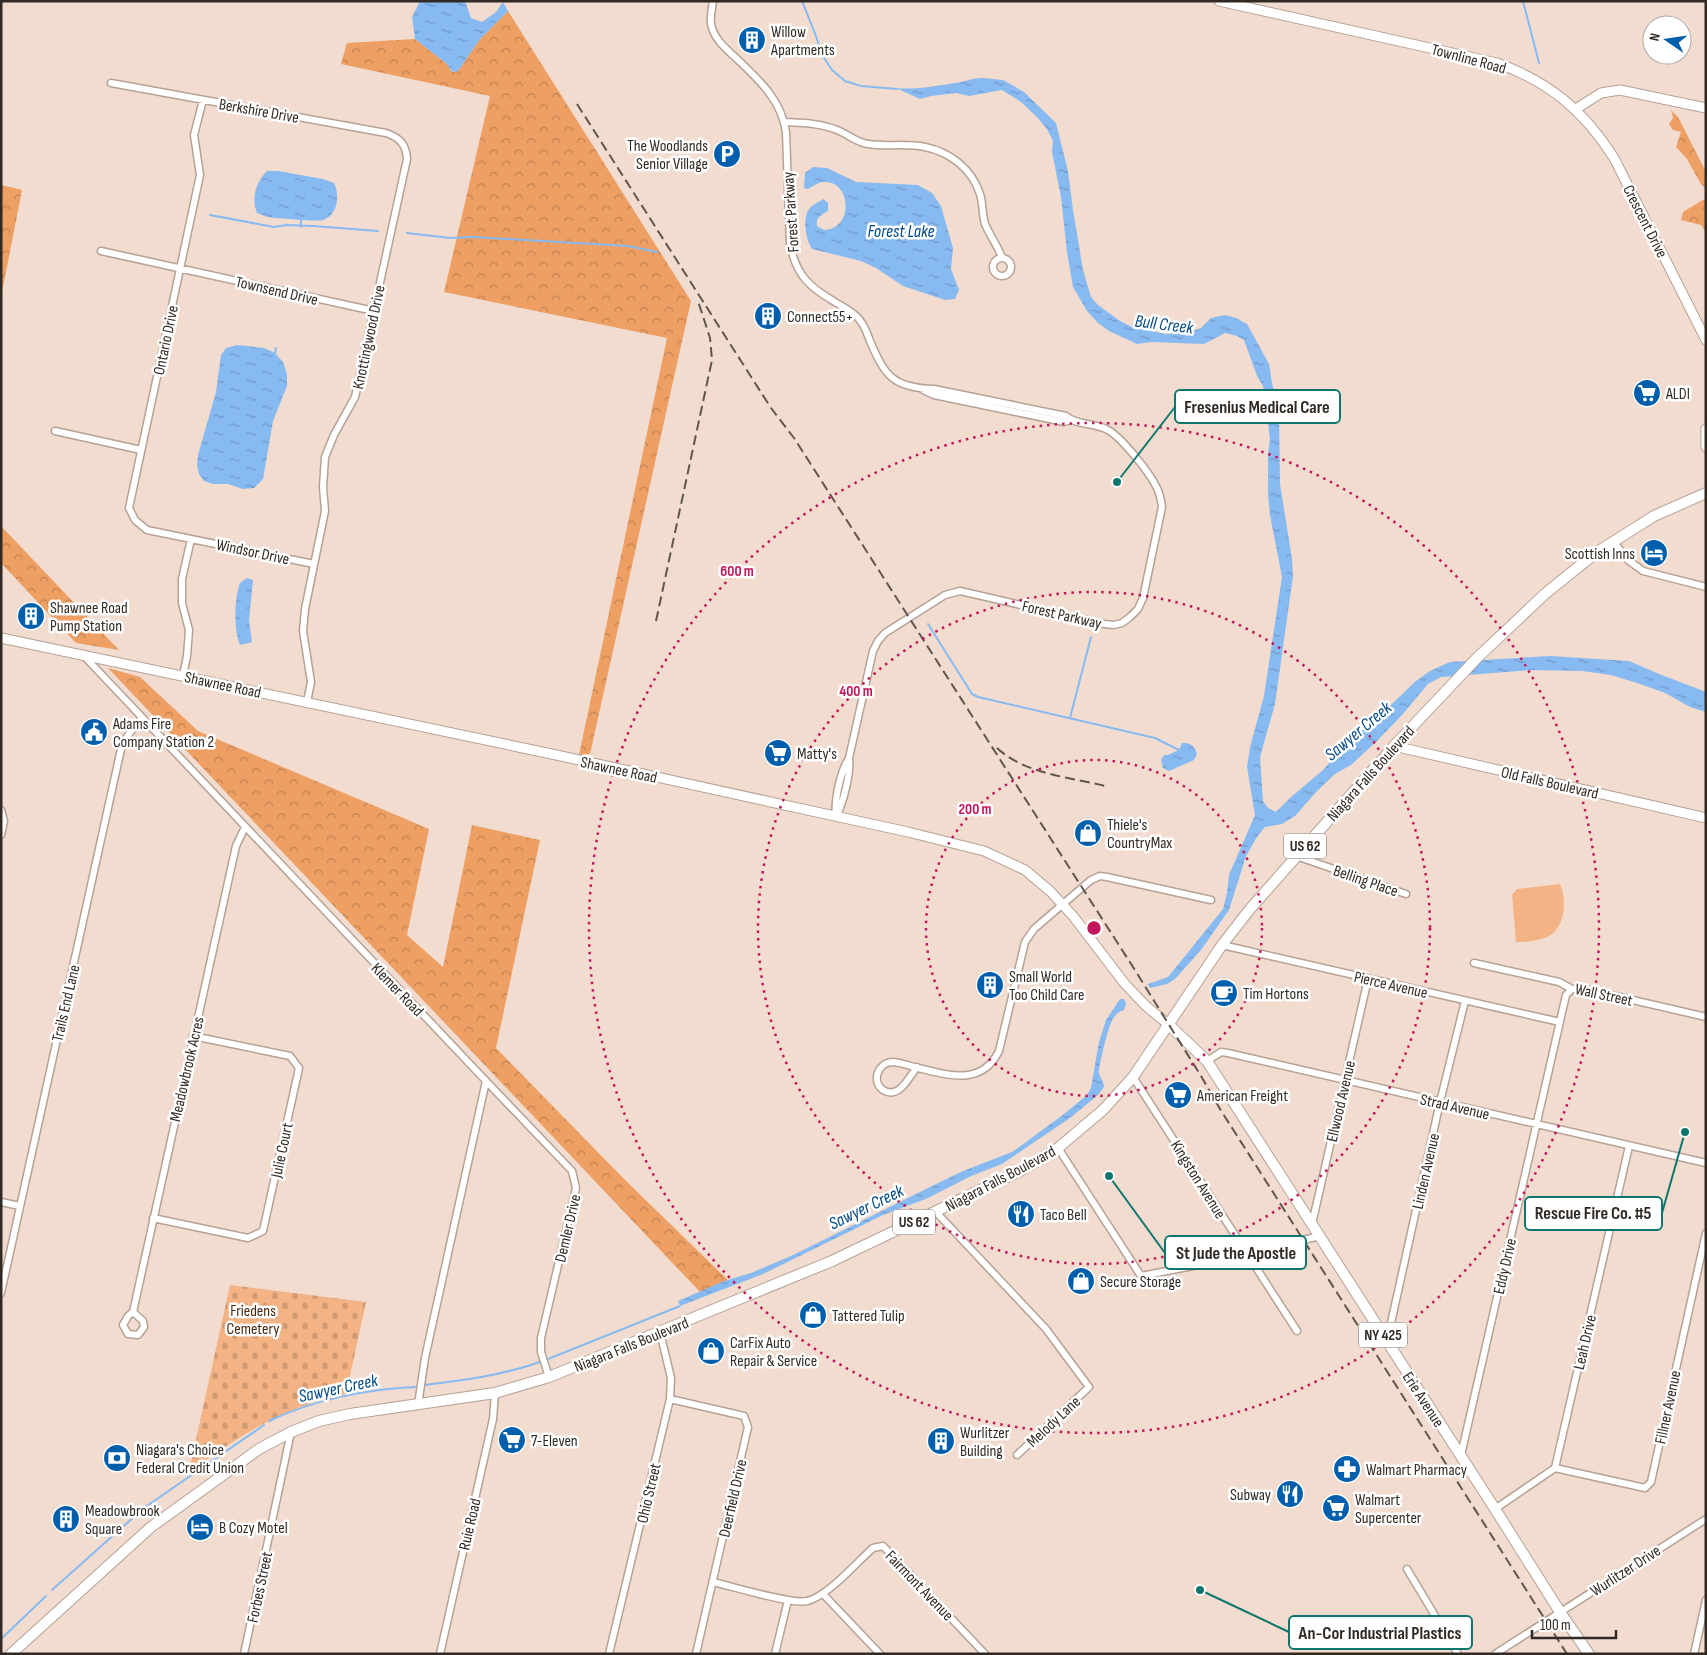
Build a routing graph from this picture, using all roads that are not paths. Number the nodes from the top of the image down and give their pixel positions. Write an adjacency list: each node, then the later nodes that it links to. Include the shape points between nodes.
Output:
1 (713, 1): 7 (street, Forest Parkway, via 711,24 716,38 768,90)
2 (1219, 1): 6 (main road, Townline Road, via 1497,63 1538,82)
3 (110, 83): 4 (street, Berkshire Drive)
4 (203, 100): 8 (street, Berkshire Drive, via 386,133); 11 (street, Ontario Drive, via 194,135 200,175)
5 (1706, 108): 6 (main road, via 1620,90 1601,93)
6 (1576, 109): 13 (main road, Crescent Drive, via 1614,158)
7 (784, 122): 10 (street, via 824,125 865,144 926,147 956,160 977,185 985,224); 30 (street, Forest Parkway, via 790,244 798,272 813,288 859,319 879,363 892,378 906,386 1048,412 1100,426 1115,434 1154,482 1162,507 1143,598 1138,609 1126,621 1114,625 966,591 945,595 885,633 873,651 849,758 844,765)
8 (404, 144): 12 (street, Knottingwood Drive, via 406,159)
9 (101, 251): 11 (street, Townsend Drive)
10 (1002, 258)
11 (180, 268): 12 (street, Townsend Drive); 17 (street, Ontario Drive)
12 (374, 311): 21 (street, Knottingwood Drive, via 355,397 326,456 325,511)
13 (1706, 340)
14 (1706, 429): 16 (main road)
15 (55, 431): 17 (street)
16 (1706, 447)
17 (141, 450): 19 (street, Ontario Drive, via 129,508 135,520 147,530)
18 (1706, 493): 20 (main road, Niagara Falls Boulevard / US 62, via 1654,516)
19 (191, 539): 21 (street, Windsor Drive); 25 (street, via 182,579 182,603 189,630)
20 (1613, 540): 22 (street, via 1628,560 1643,571); 28 (main road, Niagara Falls Boulevard / US 62, via 1546,593 1477,658)
21 (314, 564): 26 (street, Knottingwood Drive, via 302,631 310,682)
22 (1706, 587)
23 (1, 638): 24 (main road, Shawnee Road / NY 425)
24 (84, 655): 25 (main road, Shawnee Road / NY 425); 27 (street, Klemer Road)
25 (183, 676): 26 (main road, Shawnee Road / NY 425)
26 (307, 702): 30 (main road, Shawnee Road / NY 425)
27 (142, 718): 32 (street, Klemer Road); 58 (street, Trails End Lane, via 128,734 121,749)
28 (1394, 746): 31 (main road, Old Falls Boulevard); 34 (main road, Niagara Falls Boulevard / US 62)
29 (1, 810): 33 (street, via 4,821)
30 (836, 816): 37 (main road, Shawnee Road / NY 425, via 992,854 1025,870)
31 (1706, 818)
32 (245, 827): 46 (street, Meadowbrook Acres, via 236,846); 51 (street, Klemer Road)
33 (1, 835)
34 (1296, 856): 35 (street, Belling Place); 38 (main road, Niagara Falls Boulevard / US 62)
35 (1406, 894)
36 (1210, 900): 37 (street, via 1100,876)
37 (1062, 903): 45 (main road, Shawnee Road / NY 425, via 1125,984); 48 (street, via 1025,942 999,1051 992,1063 968,1076)
38 (1222, 946): 40 (street, Pierce Avenue); 45 (main road, Niagara Falls Boulevard / US 62)
39 (1474, 963): 41 (street, Wall Street, via 1559,982)
40 (1368, 979): 42 (street, Pierce Avenue); 50 (street, Ellwood Avenue)
41 (1572, 989): 43 (street, Wall Street); 44 (street, Eddy Drive, via 1566,995)
42 (1465, 1001): 44 (street, Pierce Avenue); 52 (street, Linden Avenue)
43 (1706, 1017)
44 (1560, 1022): 53 (street, Eddy Drive)
45 (1169, 1025): 47 (main road, Erie Avenue / NY 425); 49 (main road, Niagara Falls Boulevard / US 62)
46 (193, 1036): 60 (street, Meadowbrook Acres); 60 (street, Julie Court, via 290,1056 299,1068 263,1232 248,1238)
47 (1207, 1061): 50 (street, Strad Avenue, via 1221,1052); 61 (main road, Erie Avenue / NY 425)
48 (916, 1068): 48 (street, via 890,1062 880,1067 876,1075 878,1083 882,1089 897,1092)
49 (1133, 1077): 55 (main road, Niagara Falls Boulevard / US 62, via 1091,1122); 64 (street, Kingston Avenue)
50 (1345, 1080): 52 (street, Strad Avenue); 61 (street, Ellwood Avenue)
51 (486, 1081): 70 (street, Demler Drive, via 572,1171 576,1188 541,1338 541,1352); 73 (street, via 425,1358)
52 (1440, 1102): 53 (street, Strad Avenue); 69 (street, Linden Avenue)
53 (1537, 1124): 54 (street, Strad Avenue); 76 (street, Eddy Drive)
54 (1629, 1146): 56 (street, Strad Avenue); 77 (street, Leah Drive)
55 (1058, 1148): 59 (main road, Niagara Falls Boulevard / US 62, via 1020,1171); 64 (street, via 1141,1276)
56 (1706, 1163)
57 (1, 1202): 58 (street)
58 (20, 1206): 65 (street, Trails End Lane)
59 (936, 1212): 68 (main road, Niagara Falls Boulevard / US 62, via 803,1274); 75 (street, Melody Lane, via 1046,1329 1089,1387)
60 (153, 1218): 66 (street, Meadowbrook Acres)
61 (1312, 1224): 63 (main road, Erie Avenue / NY 425)
62 (1706, 1233): 77 (street, Fillner Avenue, via 1651,1482 1645,1488)
63 (1320, 1236): 64 (street); 69 (main road, Erie Avenue / NY 425)
64 (1246, 1253): 67 (street, Kingston Avenue)
65 (1, 1293)
66 (133, 1312)
67 (1297, 1331)
68 (660, 1332): 70 (main road, Niagara Falls Boulevard / US 62); 72 (street, Ohio Street, via 672,1378)
69 (1387, 1341): 76 (main road, Erie Avenue / NY 425)
70 (549, 1377): 71 (main road, Niagara Falls Boulevard / US 62)
71 (495, 1393): 73 (main road, Niagara Falls Boulevard / US 62); 89 (street, Ruie Road, via 493,1419)
72 (670, 1399): 81 (street, Deerfield Drive, via 744,1416 748,1427); 90 (street, Ohio Street)
73 (418, 1405): 74 (main road, Niagara Falls Boulevard / US 62, via 350,1414)
74 (291, 1432): 87 (main road, Niagara Falls Boulevard / US 62, via 259,1449 151,1527); 88 (street, Forbes Street)
75 (1016, 1454)
76 (1461, 1456): 78 (main road, Erie Avenue / NY 425)
77 (1555, 1468): 78 (street)
78 (1495, 1509): 85 (main road, Erie Avenue / NY 425)
79 (1705, 1519): 85 (street, Wurlitzer Drive)
80 (1407, 1569): 94 (street)
81 (713, 1582): 83 (street, Fairmont Avenue); 91 (street, Deerfield Drive)
82 (823, 1594): 83 (street, Fairmont Avenue, via 806,1602); 86 (street); 93 (street, Fairmont Avenue, via 873,1548 883,1546)
83 (788, 1600): 92 (street)
84 (1706, 1600): 97 (street)
85 (1560, 1612): 95 (street, Wurlitzer Drive); 96 (main road, Erie Avenue / NY 425)
86 (875, 1652)
87 (11, 1654)
88 (244, 1654)
89 (440, 1654)
90 (610, 1654)
91 (696, 1654)
92 (775, 1654)
93 (985, 1654)
94 (1458, 1654)
95 (1495, 1654)
96 (1589, 1654)
97 (1694, 1654)

